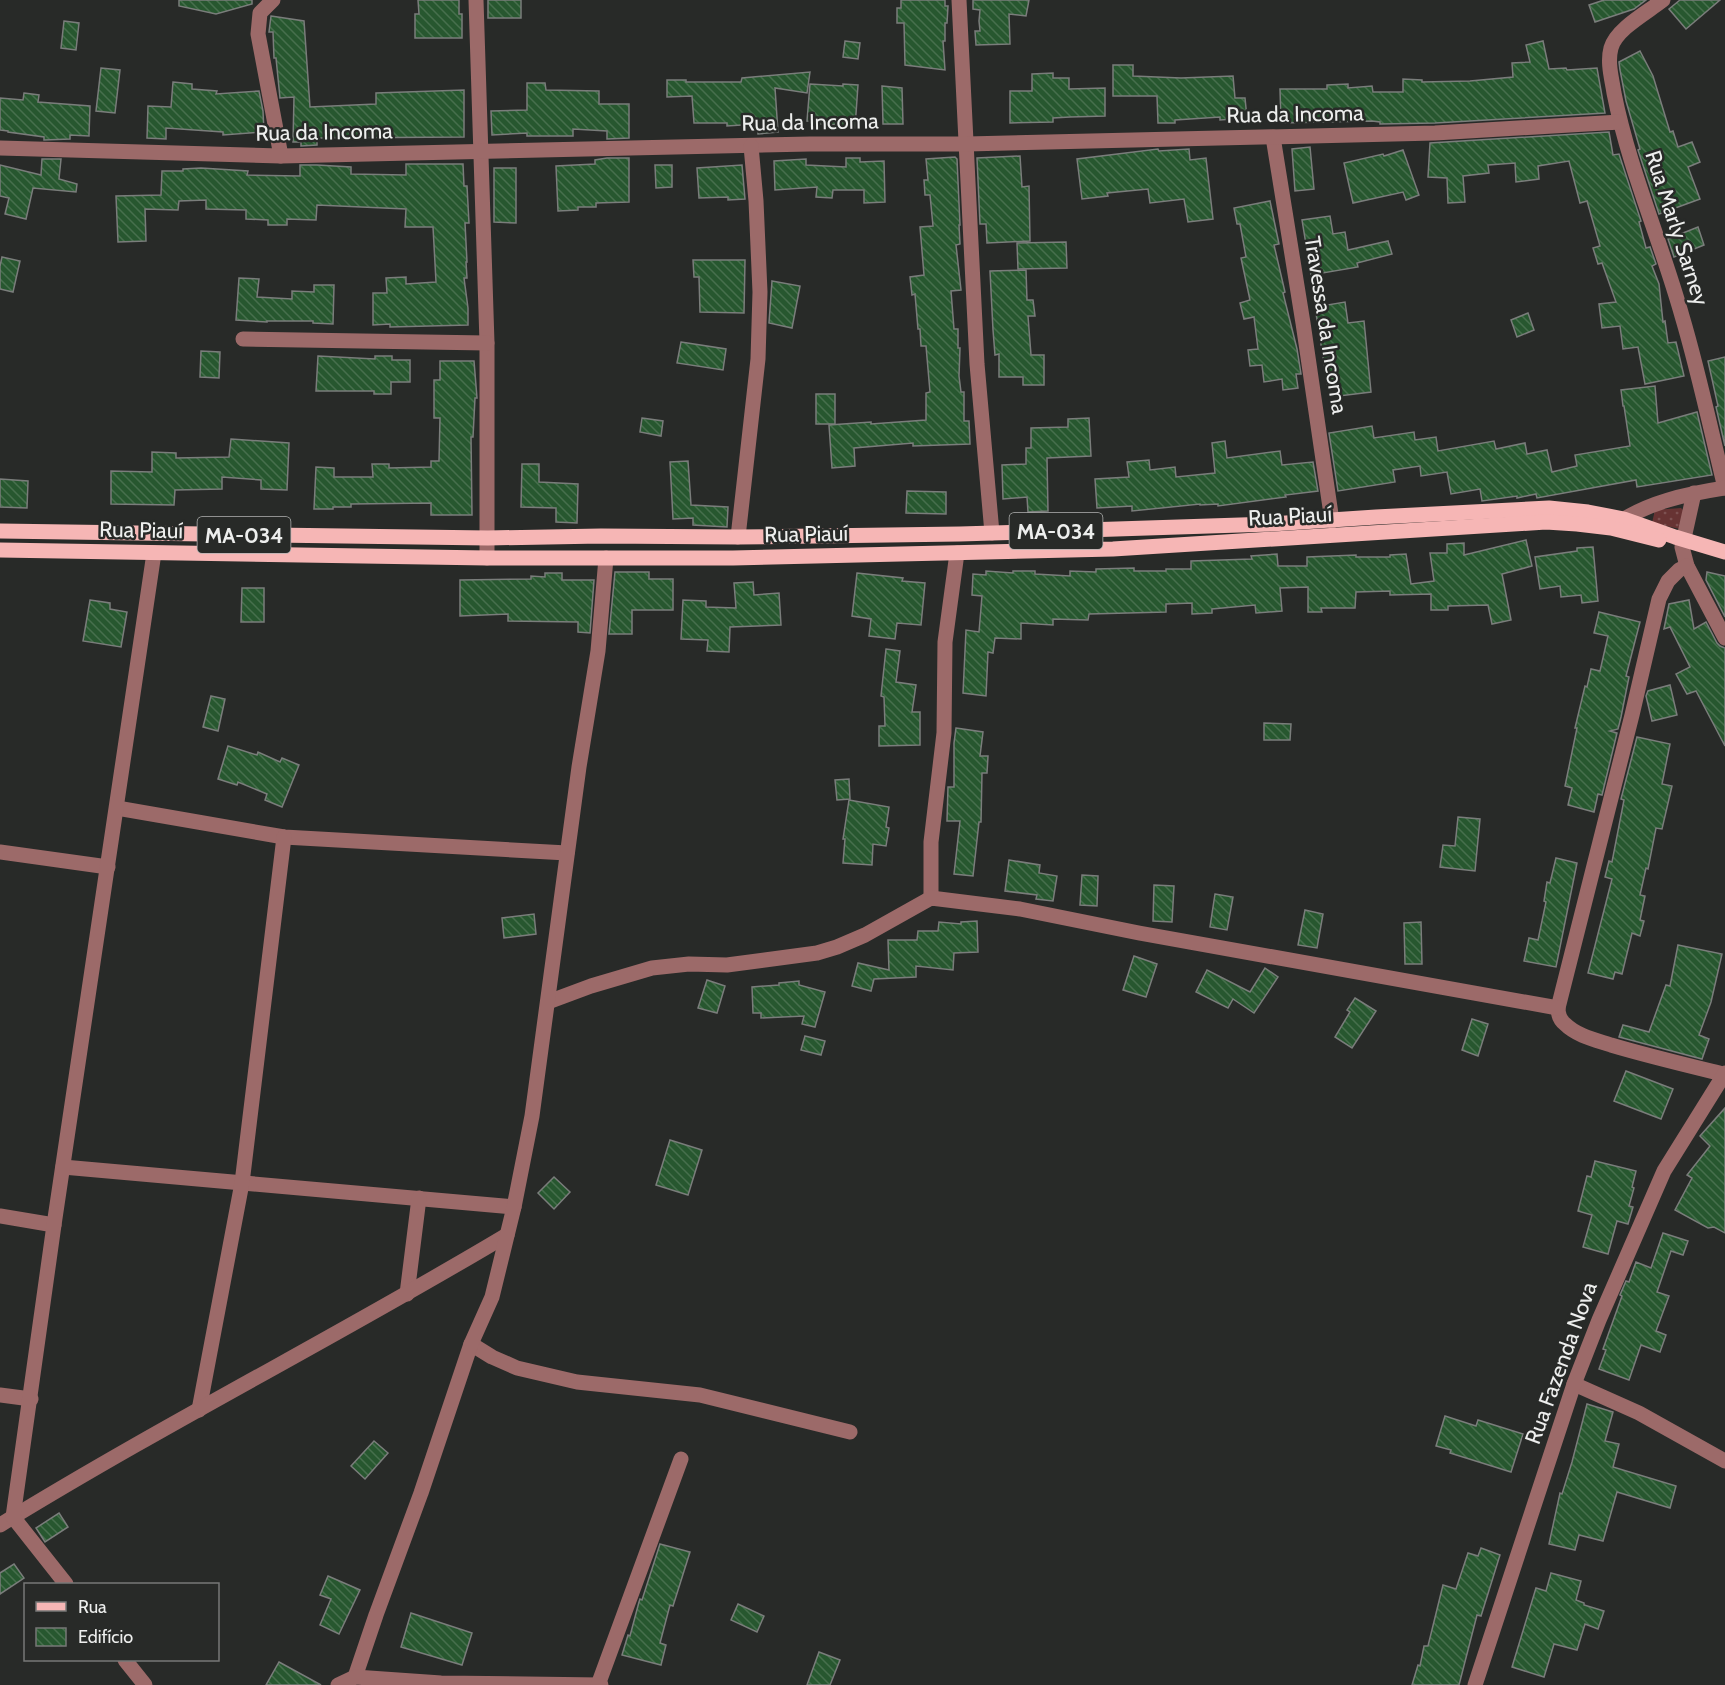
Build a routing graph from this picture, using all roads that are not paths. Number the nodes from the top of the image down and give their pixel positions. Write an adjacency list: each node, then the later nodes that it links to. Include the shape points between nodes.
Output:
1 (273, 0): 11 (street, via 260,13 258,34)
2 (476, 0): 10 (street)
3 (959, 0): 7 (street)
4 (1663, 0): 5 (street, Rua Marly Sarney, via 1618,34 1612,43 1609,64)
5 (1620, 122): 6 (street, Rua da Incoma, via 1435,133); 14 (street, Rua Marly Sarney, via 1682,314)
6 (1273, 137): 7 (street, Rua da Incoma); 16 (street, Travessa da Incoma)
7 (967, 144): 8 (street, Rua da Incoma); 19 (street, via 977,364)
8 (751, 146): 10 (street, Rua da Incoma); 20 (street, via 760,292 758,359)
9 (0, 148): 11 (street, Rua da Incoma)
10 (480, 152): 11 (street, Rua da Incoma); 13 (street)
11 (280, 156)
12 (243, 339): 13 (street)
13 (487, 343): 21 (street)
14 (1725, 488): 15 (street)
15 (1694, 493): 17 (street, via 1644,508); 22 (street)
16 (1332, 521): 17 (main road, Rua Piauí / MA-034, via 1549,508 1588,512); 19 (main road, Rua Piauí / MA-034)
17 (1617, 523): 22 (main road, MA-034); 26 (main road, Rua Piauí / MA-034, via 1546,522 1125,548)
18 (0, 531): 21 (main road, MA-034)
19 (992, 532): 20 (main road, Rua Piauí / MA-034)
20 (738, 537): 21 (main road, Rua Piauí / MA-034)
21 (488, 538): 27 (street)
22 (1683, 544): 24 (main road, MA-034); 29 (main road, MA-034); 30 (street)
23 (0, 550): 25 (main road, Rua Piauí / MA-034)
24 (1725, 552)
25 (154, 553): 27 (main road, Rua Piauí / MA-034); 32 (street)
26 (957, 553): 28 (main road, Rua Piauí / MA-034); 37 (street, via 945,642 944,733 931,842)
27 (487, 558): 28 (main road, Rua Piauí / MA-034)
28 (606, 558): 35 (street, via 598,651)
29 (1725, 559)
30 (1687, 566): 31 (street); 39 (street, via 1668,581 1659,599)
31 (1725, 638)
32 (117, 808): 33 (street); 36 (street)
33 (284, 837): 35 (street); 42 (street)
34 (0, 852): 36 (street)
35 (567, 854): 38 (street)
36 (108, 867): 41 (street)
37 (931, 898): 38 (street, via 865,935 817,953 652,968); 39 (street, via 1020,909)
38 (548, 1002): 44 (street)
39 (1558, 1008): 40 (street, via 1565,1025 1585,1036)
40 (1724, 1074): 50 (street, Rua Fazenda Nova, via 1664,1171)
41 (63, 1167): 42 (street); 46 (street)
42 (242, 1183): 43 (street); 53 (street)
43 (419, 1198): 44 (street); 48 (street)
44 (514, 1207): 47 (street)
45 (0, 1216): 46 (street)
46 (54, 1225): 52 (street)
47 (507, 1235): 48 (street); 49 (street, via 492,1297)
48 (407, 1294): 53 (street)
49 (471, 1344): 54 (street, via 502,1363 577,1382 700,1395); 60 (street)
50 (1574, 1384): 56 (street, via 1640,1413); 65 (street, Rua Fazenda Nova)
51 (0, 1395): 52 (street)
52 (31, 1399): 57 (street)
53 (199, 1410): 57 (street)
54 (850, 1432)
55 (681, 1459): 64 (street)
56 (1725, 1461)
57 (7, 1521): 58 (street)
58 (65, 1583)
59 (127, 1661): 62 (street)
60 (355, 1677): 61 (street); 63 (street)
61 (442, 1684): 64 (street)
62 (145, 1685)
63 (338, 1685)
64 (599, 1685)
65 (1475, 1685)

